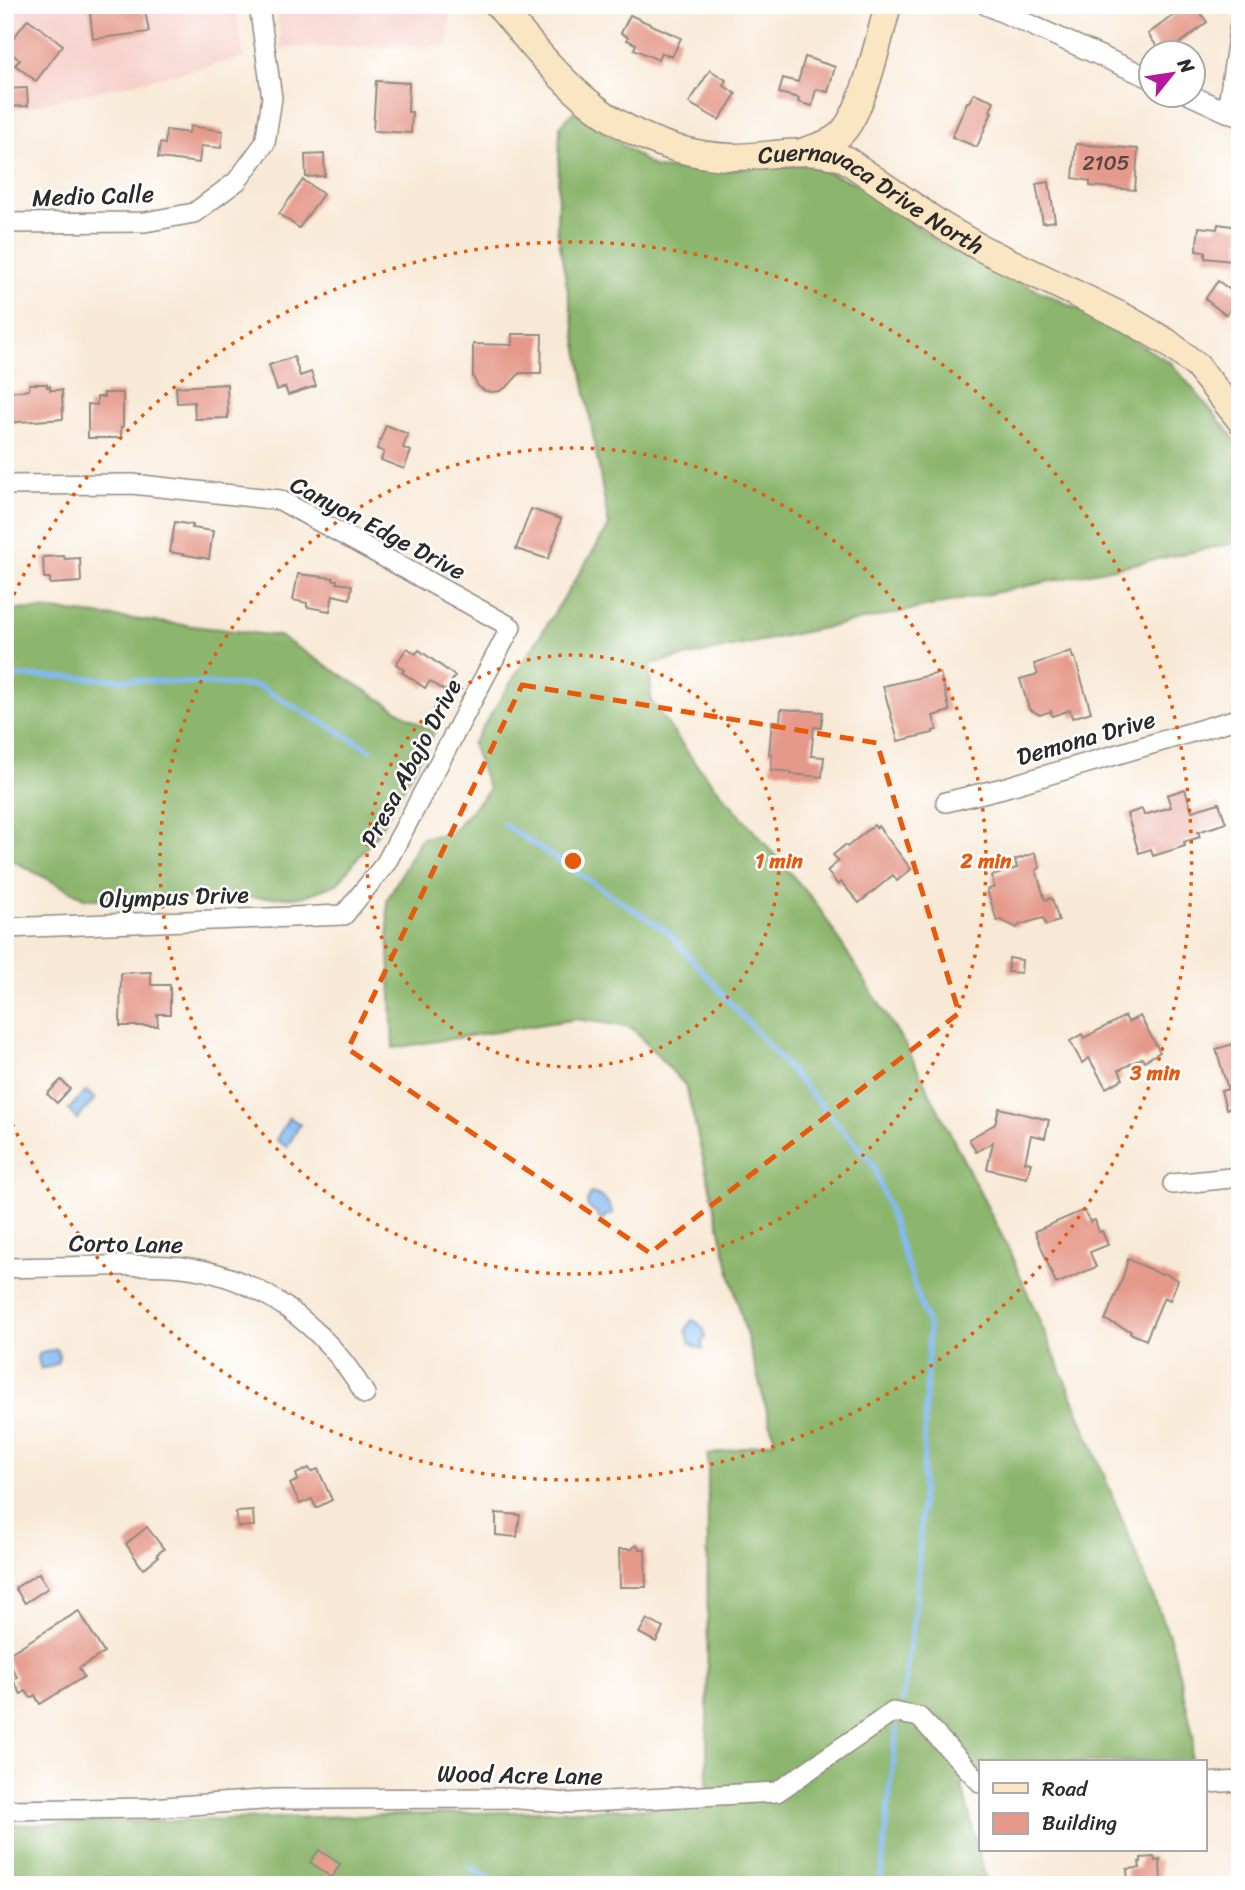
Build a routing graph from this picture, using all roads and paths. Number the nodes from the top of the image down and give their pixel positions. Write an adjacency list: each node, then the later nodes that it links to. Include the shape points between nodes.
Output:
1 (259, 5): 10 (street, Medio Calle, via 272,98 265,143 237,181 194,213 145,222)
2 (498, 5): 9 (street, Cuernavaca Drive North, via 584,100 651,141 692,153 732,157)
3 (888, 5): 9 (street, via 854,117 839,136)
4 (986, 5): 6 (street)
5 (1240, 24): 8 (street)
6 (1136, 72)
7 (1206, 102): 8 (street)
8 (1233, 114)
9 (805, 151): 11 (street, Cuernavaca Drive North, via 845,159 961,236 1167,342 1197,366)
10 (5, 223)
11 (1240, 420)
12 (5, 485): 13 (street, Canyon Edge Drive, via 132,484 280,500)
13 (511, 627): 16 (street, Presa Abajo Drive, via 386,863)
14 (1240, 718): 15 (street, Demona Drive)
15 (946, 802)
16 (344, 915): 17 (street, Olympus Drive)
17 (5, 928)
18 (1240, 1177): 19 (street)
19 (1172, 1184)
20 (5, 1268): 21 (street, Corto Lane, via 154,1265 223,1276 298,1315 332,1347)
21 (366, 1394)
22 (979, 1781): 25 (street, Wood Acre Lane, via 919,1717 893,1712 777,1792 569,1803 507,1798 288,1799 151,1808)
23 (1240, 1781): 24 (street)
24 (1206, 1783)
25 (5, 1810)

